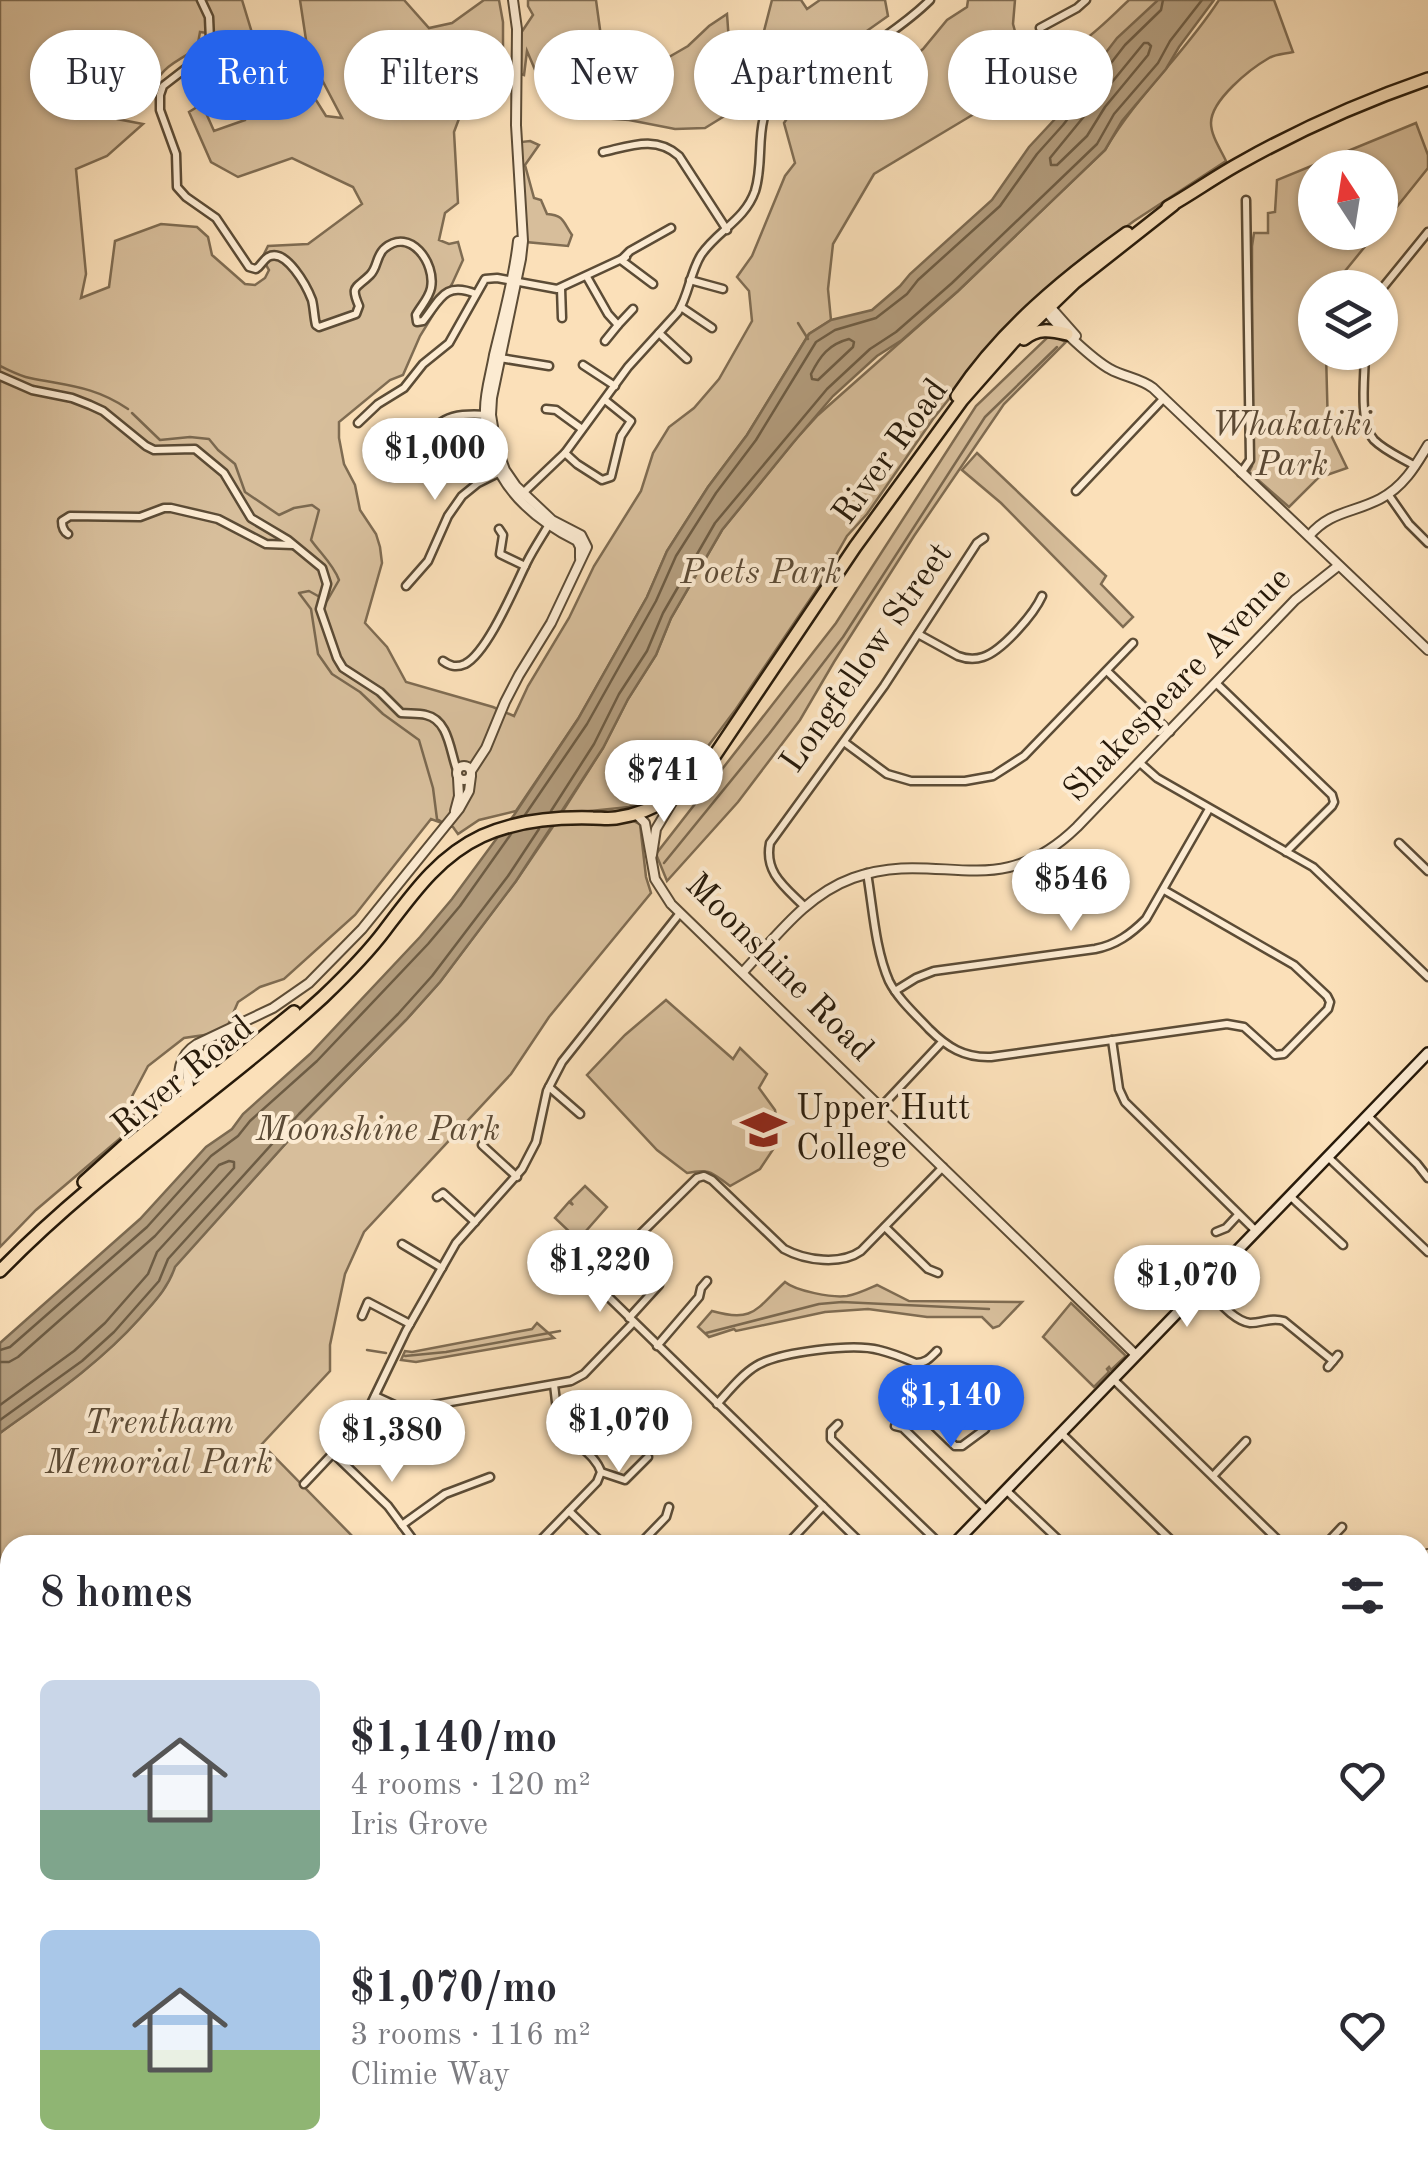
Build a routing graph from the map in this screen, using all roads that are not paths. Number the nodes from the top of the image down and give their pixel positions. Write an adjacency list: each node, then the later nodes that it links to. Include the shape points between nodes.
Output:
1 (201, 0): 23 (street, via 209,17 207,52 163,86 160,110 176,154 177,187 216,218 249,267 273,256 291,264 312,300 318,327 356,314 356,286 393,244 416,246 430,269 432,286 417,322 448,291)
2 (513, 0): 19 (street, via 523,241)
3 (930, 0): 11 (street, via 845,62 778,91 762,118 755,190)
4 (1086, 0): 5 (street)
5 (1040, 28)
6 (1428, 79): 9 (highway, River Road, via 1287,138)
7 (602, 152): 11 (street, via 644,142 672,150)
8 (1246, 200): 53 (street, via 1250,460)
9 (1173, 204): 13 (highway, River Road); 14 (highway, River Road)
10 (671, 228): 15 (street)
11 (727, 230): 18 (street, via 703,252)
12 (1428, 232): 16 (street)
13 (1120, 238): 26 (highway, via 1050,299); 44 (highway, River Road, via 1024,318)
14 (1107, 257): 26 (highway, River Road); 27 (highway, via 1062,300)
15 (624, 258): 17 (street); 20 (street)
16 (1397, 270)
17 (587, 277): 21 (street); 29 (street)
18 (690, 280): 22 (street); 24 (street)
19 (514, 282): 21 (street); 23 (street, via 487,278); 35 (street); 46 (street, via 488,386)
20 (653, 284)
21 (562, 288): 28 (street)
22 (723, 289)
23 (476, 294): 47 (street, via 444,348)
24 (681, 307): 30 (street); 31 (street)
25 (634, 309): 29 (street)
26 (1046, 310): 27 (street); 32 (street); 44 (highway, via 1035,313)
27 (1059, 317): 34 (street)
28 (562, 318)
29 (618, 325): 33 (street)
30 (712, 328)
31 (660, 333): 36 (street); 41 (street)
32 (1067, 334): 34 (street); 44 (highway, via 1044,330 1027,336)
33 (605, 341)
34 (1092, 354): 42 (street)
35 (500, 358): 38 (street); 46 (street)
36 (688, 359)
37 (583, 365): 41 (street)
38 (549, 366)
39 (1365, 370): 51 (street, via 1367,429 1378,444)
40 (0, 376): 64 (street, via 90,405 150,448 198,451 224,472 248,516)
41 (615, 386): 43 (street)
42 (1164, 398): 53 (street); 55 (street)
43 (604, 400): 48 (street); 50 (street, via 631,421 611,477 602,480)
44 (958, 401): 79 (highway, River Road, via 707,766); 82 (highway, River Road, via 867,520 700,764 652,801)
45 (546, 409): 48 (street)
46 (488, 415): 52 (street); 54 (street, via 456,414 441,421)
47 (358, 423)
48 (582, 430): 50 (street)
49 (1428, 446): 51 (street)
50 (566, 453): 57 (street)
51 (1415, 466): 56 (street)
52 (502, 471): 57 (street); 67 (street, via 462,496 428,561)
53 (1242, 473): 61 (street)
54 (390, 478)
55 (1076, 490)
56 (1388, 494): 61 (street, via 1328,518); 63 (street)
57 (520, 496): 58 (street)
58 (550, 523): 65 (street); 78 (street, via 584,538 587,547 481,755)
59 (499, 529): 65 (street, via 500,554)
60 (68, 534): 64 (street, via 62,521 70,516 140,517 171,508 218,520 266,544)
61 (1309, 536): 66 (street)
62 (984, 538): 69 (street, Longfellow Street)
63 (1428, 543)
64 (294, 545): 78 (street, via 324,571 320,612 340,664 401,713 437,720)
65 (525, 566): 72 (street, via 476,655 460,666)
66 (1338, 566): 71 (street); 74 (street, Shakespeare Avenue, via 1307,588)
67 (406, 586)
68 (1042, 596): 69 (street, via 996,650 980,658 965,659)
69 (918, 634): 76 (street, Longfellow Street)
70 (1133, 642): 73 (street)
71 (1428, 650)
72 (443, 661)
73 (1106, 671): 75 (street); 76 (street, via 1024,756 993,776 910,781 887,774)
74 (1216, 683): 75 (street, Shakespeare Avenue); 84 (street, via 1332,795 1332,806)
75 (1170, 732): 77 (street, Shakespeare Avenue)
76 (844, 742): 89 (street, Longfellow Street, via 770,842 772,874)
77 (1140, 763): 80 (street); 87 (street, Shakespeare Avenue, via 1062,842 1028,862 981,872)
78 (464, 771): 97 (street, via 468,796 362,930 310,983)
79 (681, 792): 81 (highway, River Road); 85 (street, Moonshine Road, via 660,820)
80 (1209, 809): 84 (street); 88 (street)
81 (635, 814): 82 (highway, River Road); 85 (street, Moonshine Road, via 645,824)
82 (590, 818): 91 (highway, River Road, via 539,821 484,835 433,870)
83 (1399, 843): 86 (street)
84 (1286, 852): 93 (street, via 1313,867)
85 (651, 864): 90 (street, Moonshine Road, via 660,890)
86 (1428, 871)
87 (867, 874): 89 (street, Shakespeare Avenue); 94 (street)
88 (1164, 890): 94 (street, via 1134,932 1106,947 934,971); 96 (street, via 1294,965 1329,1006 1282,1055 1236,1024)
89 (805, 906): 92 (street, Shakespeare Avenue)
90 (680, 913): 92 (street, Moonshine Road); 103 (street)
91 (392, 918): 95 (highway, River Road, via 366,954); 101 (highway, River Road, via 321,989)
92 (743, 972): 105 (street, Moonshine Road)
93 (1428, 977)
94 (895, 991): 98 (street)
95 (288, 1027): 104 (highway); 111 (highway, River Road)
96 (1112, 1040): 98 (street, via 983,1058); 117 (street, via 1125,1102)
97 (207, 1041): 100 (street); 102 (street, via 184,1056)
98 (942, 1042): 105 (street)
99 (1428, 1053): 107 (main road)
100 (190, 1060): 101 (highway, via 199,1076); 104 (street)
101 (220, 1071): 104 (highway, River Road)
102 (179, 1083): 104 (street); 114 (highway, via 169,1106)
103 (549, 1087): 106 (street); 112 (street, via 536,1142)
104 (190, 1096): 111 (highway); 114 (highway, River Road)
105 (881, 1106): 110 (street, Moonshine Road)
106 (580, 1114)
107 (1368, 1116): 109 (main road); 113 (street)
108 (482, 1145): 112 (street)
109 (1328, 1157): 115 (main road); 124 (street)
110 (943, 1167): 119 (street); 137 (street, Moonshine Road)
111 (108, 1171): 127 (highway, River Road)
112 (517, 1176): 118 (street)
113 (1428, 1178)
114 (84, 1182): 125 (highway, River Road)
115 (1290, 1196): 120 (main road); 123 (street)
116 (438, 1198): 118 (street, via 444,1193)
117 (1238, 1214): 120 (street); 121 (street)
118 (475, 1222): 126 (street)
119 (885, 1227): 128 (street); 133 (street, via 846,1260 792,1253 704,1176 590,1279)
120 (1256, 1231): 131 (main road)
121 (1216, 1232)
122 (402, 1244): 126 (street)
123 (1343, 1245)
124 (1428, 1252)
125 (0, 1260)
126 (442, 1268): 134 (street)
127 (0, 1271)
128 (938, 1273)
129 (707, 1281): 135 (street)
130 (659, 1286): 133 (street)
131 (1204, 1286): 137 (main road); 138 (street, via 1242,1321 1278,1318)
132 (362, 1316): 134 (street, via 368,1302)
133 (631, 1321): 135 (street); 141 (street, via 584,1374)
134 (410, 1324): 142 (street)
135 (657, 1346): 143 (street)
136 (938, 1351): 143 (street, via 916,1364 857,1347 781,1356 754,1367)
137 (1136, 1355): 140 (main road)
138 (1333, 1361)
139 (986, 1371): 144 (street, via 1003,1390 980,1414 985,1428 955,1446)
140 (1113, 1379): 147 (main road); 152 (street)
141 (554, 1385): 142 (street, via 409,1408); 151 (street, via 565,1431)
142 (375, 1396): 149 (street)
143 (717, 1404): 157 (street)
144 (927, 1419)
145 (838, 1424): 168 (street, via 831,1439)
146 (895, 1426): 158 (street)
147 (1060, 1433): 155 (main road); 171 (street)
148 (1246, 1441): 152 (street)
149 (333, 1454): 154 (street); 160 (street)
150 (648, 1457): 151 (street, via 625,1480)
151 (601, 1472): 159 (street)
152 (1214, 1476): 172 (street)
153 (490, 1477): 160 (street, via 444,1494)
154 (304, 1484)
155 (1006, 1490): 158 (main road); 170 (street)
156 (669, 1506): 165 (street)
157 (823, 1506): 166 (street); 167 (street)
158 (987, 1510): 169 (main road)
159 (569, 1511): 163 (street); 164 (street)
160 (402, 1524): 162 (street)
161 (1342, 1527): 173 (street)
162 (410, 1535)
163 (546, 1535)
164 (594, 1535)
165 (649, 1535)
166 (795, 1535)
167 (853, 1535)
168 (931, 1535)
169 (963, 1535)
170 (1053, 1535)
171 (1166, 1535)
172 (1273, 1535)
173 (1335, 1535)

